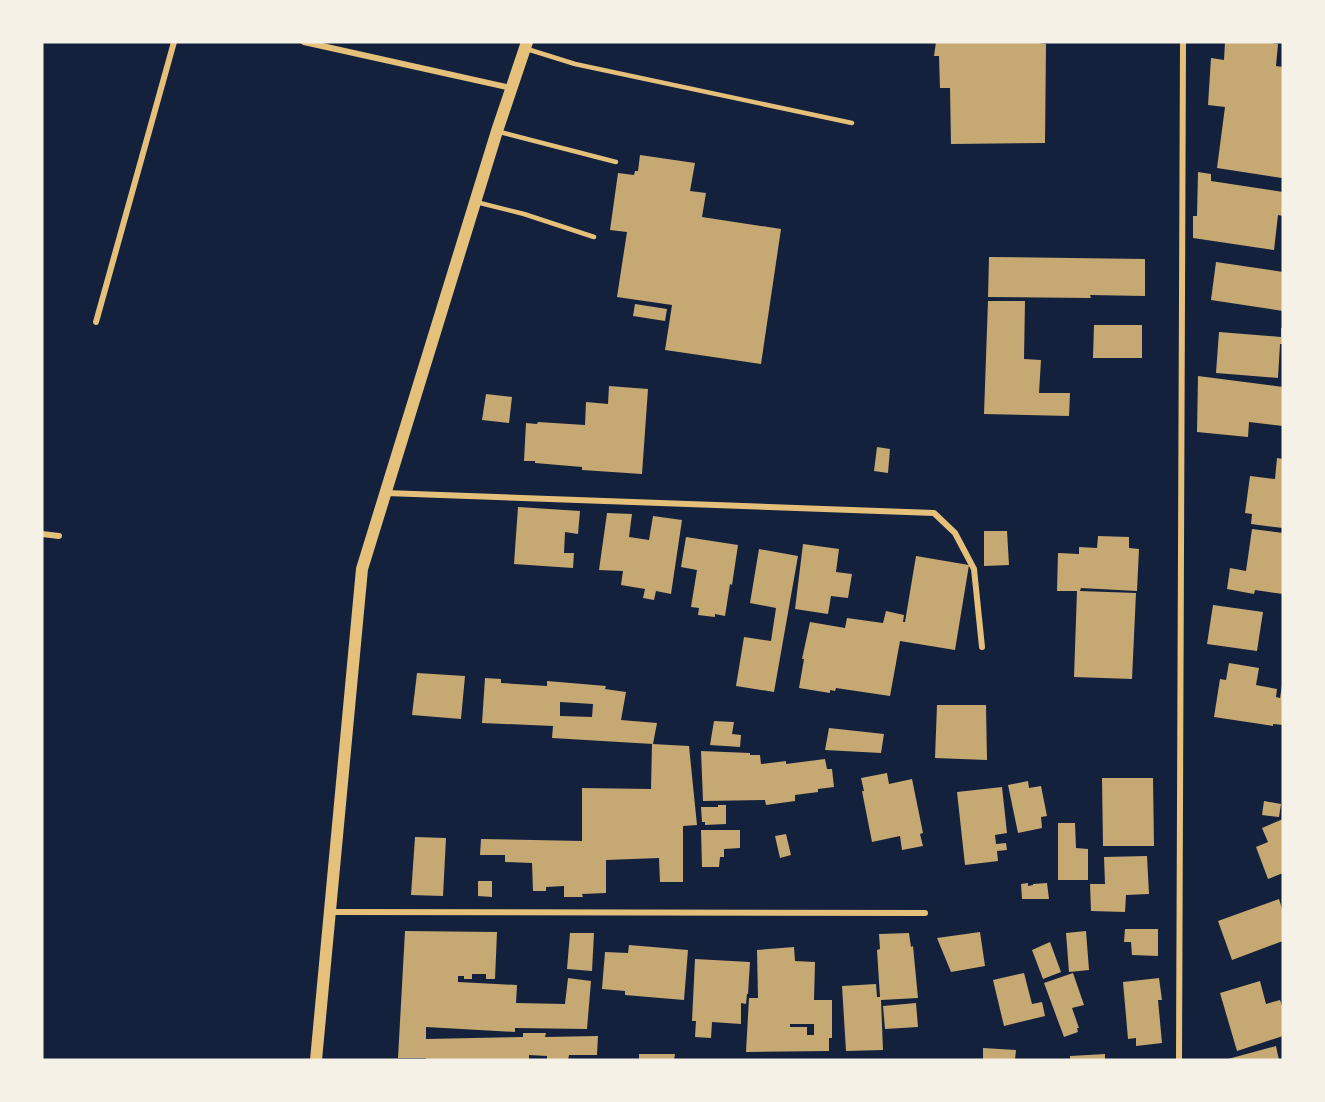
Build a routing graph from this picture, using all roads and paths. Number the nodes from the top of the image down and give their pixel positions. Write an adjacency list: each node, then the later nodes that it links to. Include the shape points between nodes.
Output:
1 (174, 42): 11 (street)
2 (304, 42): 5 (street)
3 (1183, 42): 19 (street)
4 (526, 45): 5 (main road); 6 (lane, via 575,64)
5 (512, 88): 7 (main road)
6 (852, 123)
7 (497, 131): 8 (lane); 9 (main road)
8 (616, 162)
9 (476, 202): 10 (lane); 12 (main road)
10 (594, 237)
11 (96, 322)
12 (386, 493): 15 (street, via 933,513 955,532 974,569); 16 (main road, via 362,569)
13 (42, 534): 14 (street)
14 (59, 536)
15 (982, 647)
16 (330, 912): 17 (street); 18 (main road)
17 (925, 913)
18 (316, 1060)
19 (1179, 1060)

